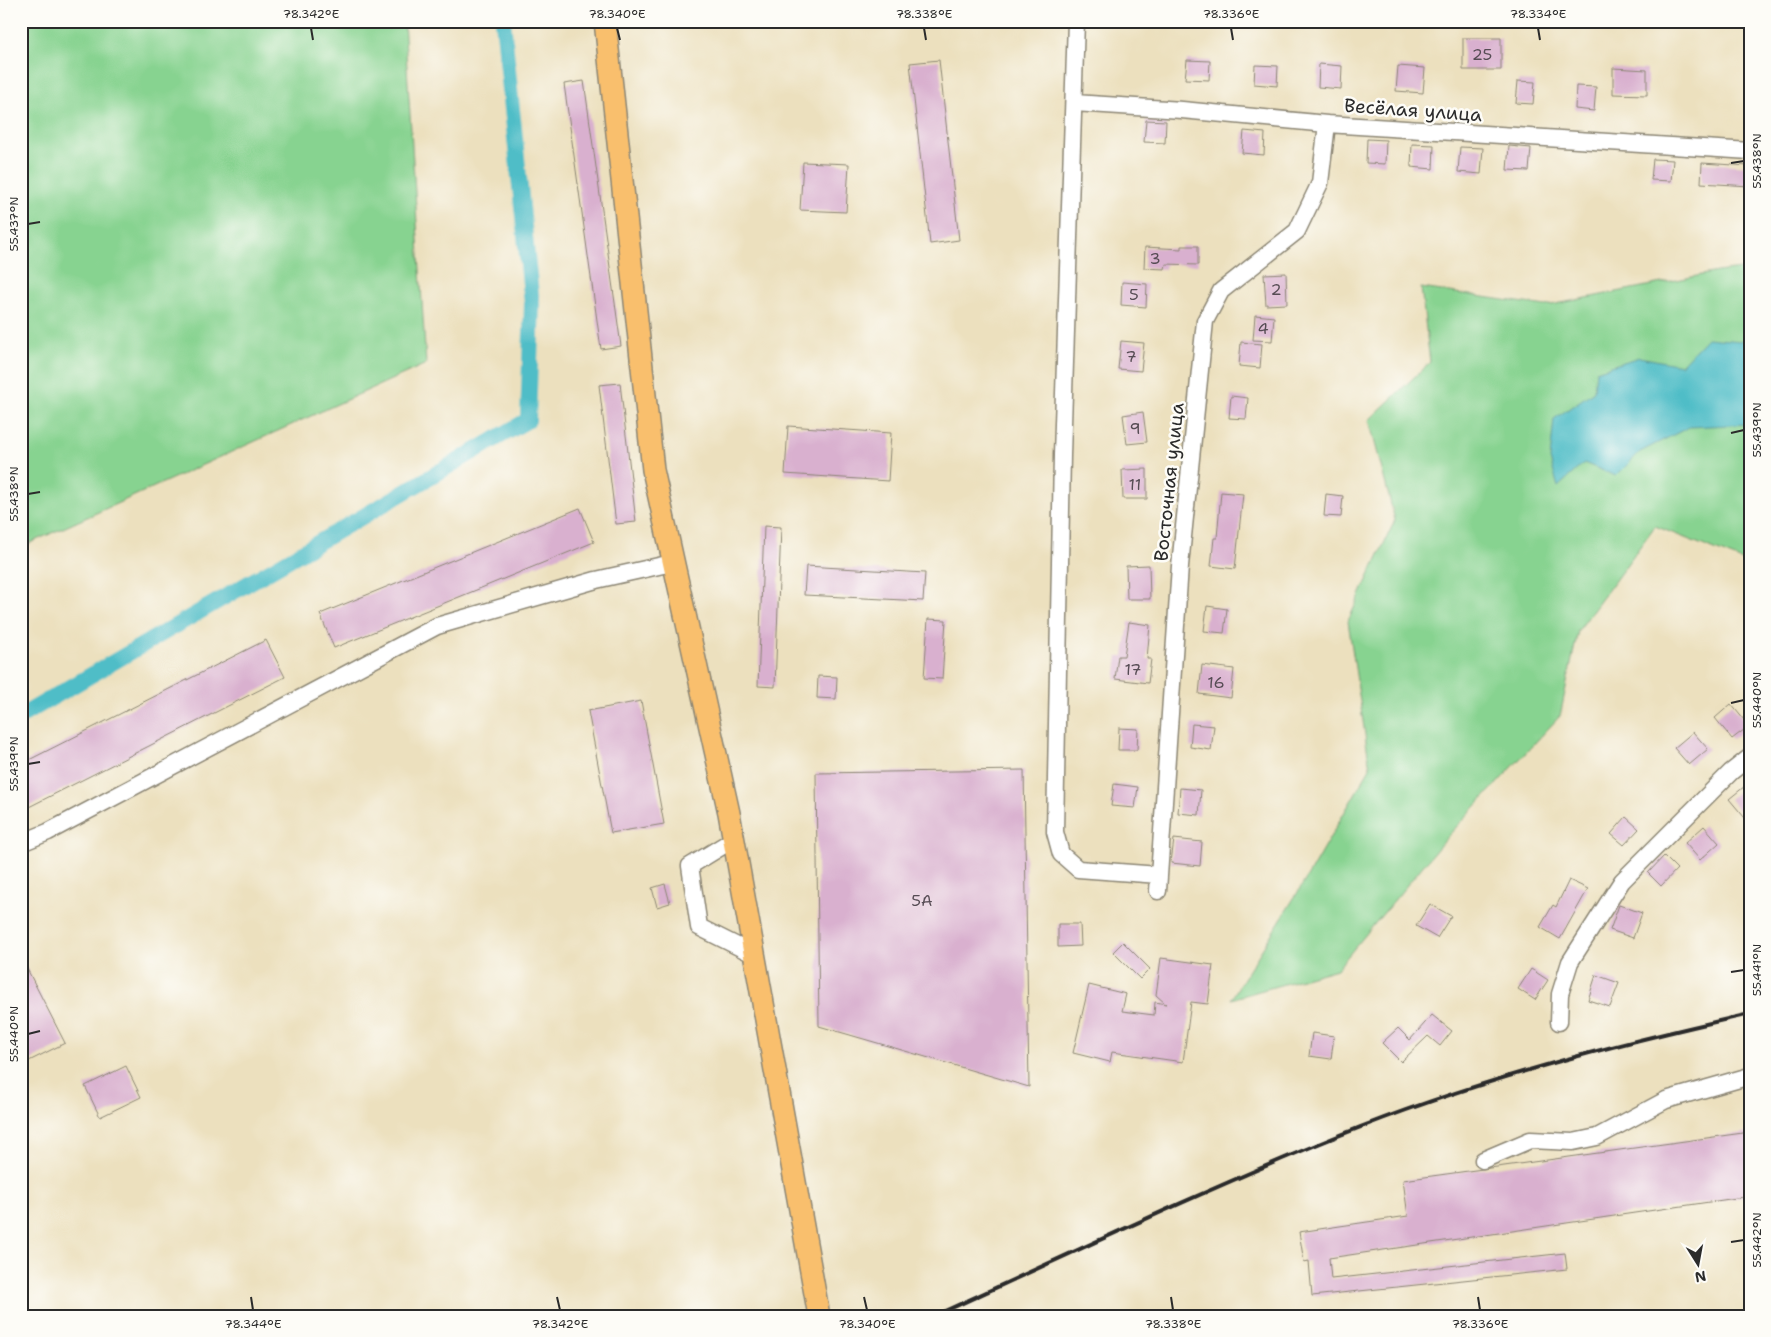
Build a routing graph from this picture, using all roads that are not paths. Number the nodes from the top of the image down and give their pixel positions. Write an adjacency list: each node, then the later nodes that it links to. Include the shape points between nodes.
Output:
1 (605, 21): 6 (main road, via 653,470)
2 (1076, 21): 3 (street)
3 (1074, 103): 4 (street, Весёлая улица); 4 (street, Восточная улица, via 1062,455 1055,832 1061,854 1078,869 1159,883 1180,566 1206,321 1221,291 1296,231 1320,183)
4 (1327, 124): 5 (street, Весёлая улица)
5 (1750, 152)
6 (672, 563): 8 (main road, via 703,686); 9 (street, via 596,580 436,626)
7 (1750, 757): 11 (street, via 1622,881 1570,962 1560,994)
8 (734, 840): 10 (main road); 10 (street, via 690,866 699,927)
9 (21, 844)
10 (754, 955): 14 (main road)
11 (1559, 1022)
12 (1750, 1076): 13 (street, via 1666,1100 1597,1137 1573,1142 1530,1140)
13 (1483, 1160)
14 (818, 1316)

